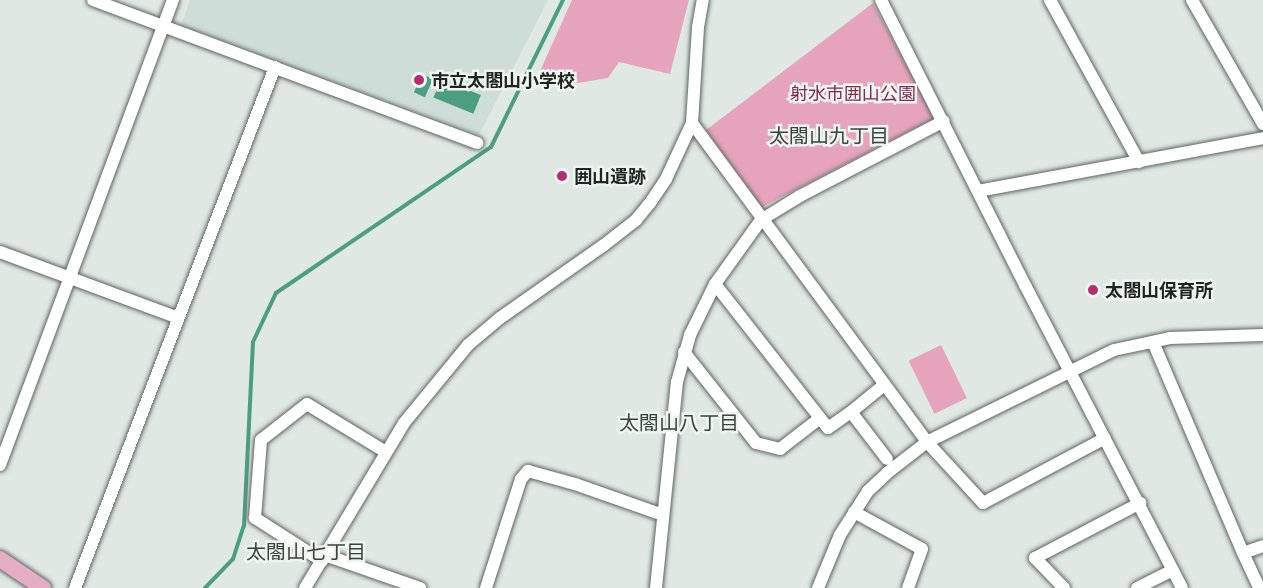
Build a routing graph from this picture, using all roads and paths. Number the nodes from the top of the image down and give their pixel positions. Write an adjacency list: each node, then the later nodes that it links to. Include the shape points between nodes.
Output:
1 (93, 0): 7 (street)
2 (173, 0): 7 (street)
3 (703, 0): 10 (street)
4 (881, 0): 9 (street)
5 (1050, 0): 14 (street)
6 (1192, 0): 11 (street)
7 (163, 26): 8 (street); 18 (street)
8 (275, 67): 13 (street); 20 (street)
9 (944, 121): 15 (street); 16 (street)
10 (692, 123): 16 (street); 30 (street, via 666,180 636,220 468,345 422,399)
11 (1263, 124)
12 (1263, 138): 14 (street)
13 (477, 143)
14 (1139, 162): 15 (street)
15 (978, 191): 24 (street)
16 (761, 220): 19 (street); 25 (street)
17 (0, 252): 18 (street)
18 (70, 277): 20 (street); 32 (street)
19 (715, 284): 23 (street); 27 (street)
20 (178, 318): 43 (street)
21 (1263, 335): 22 (street)
22 (1153, 342): 24 (street, via 1114,350); 37 (street)
23 (684, 352): 27 (street, via 756,443 780,448); 35 (street, via 677,382)
24 (1072, 371): 28 (street); 29 (street)
25 (884, 385): 26 (street); 29 (street)
26 (851, 412): 27 (street, via 828,428); 31 (street)
27 (819, 419)
28 (1105, 438): 29 (street, via 983,503); 33 (street)
29 (927, 442): 34 (street, via 886,473)
30 (387, 452): 38 (street); 38 (street, via 307,404 261,440 255,518)
31 (887, 459)
32 (0, 465)
33 (1140, 503): 40 (street); 50 (street, via 1035,558)
34 (854, 512): 48 (street); 49 (street, via 922,549)
35 (663, 515): 46 (street, via 528,471 521,479); 47 (street)
36 (1263, 546): 37 (street)
37 (1243, 553): 41 (street)
38 (323, 558): 44 (street); 45 (street)
39 (0, 560): 42 (main road)
40 (1173, 570): 51 (street); 52 (street)
41 (1260, 586)
42 (43, 588)
43 (75, 588)
44 (305, 588)
45 (420, 588)
46 (486, 588)
47 (656, 588)
48 (818, 588)
49 (908, 588)
50 (1064, 588)
51 (1137, 588)
52 (1182, 588)

